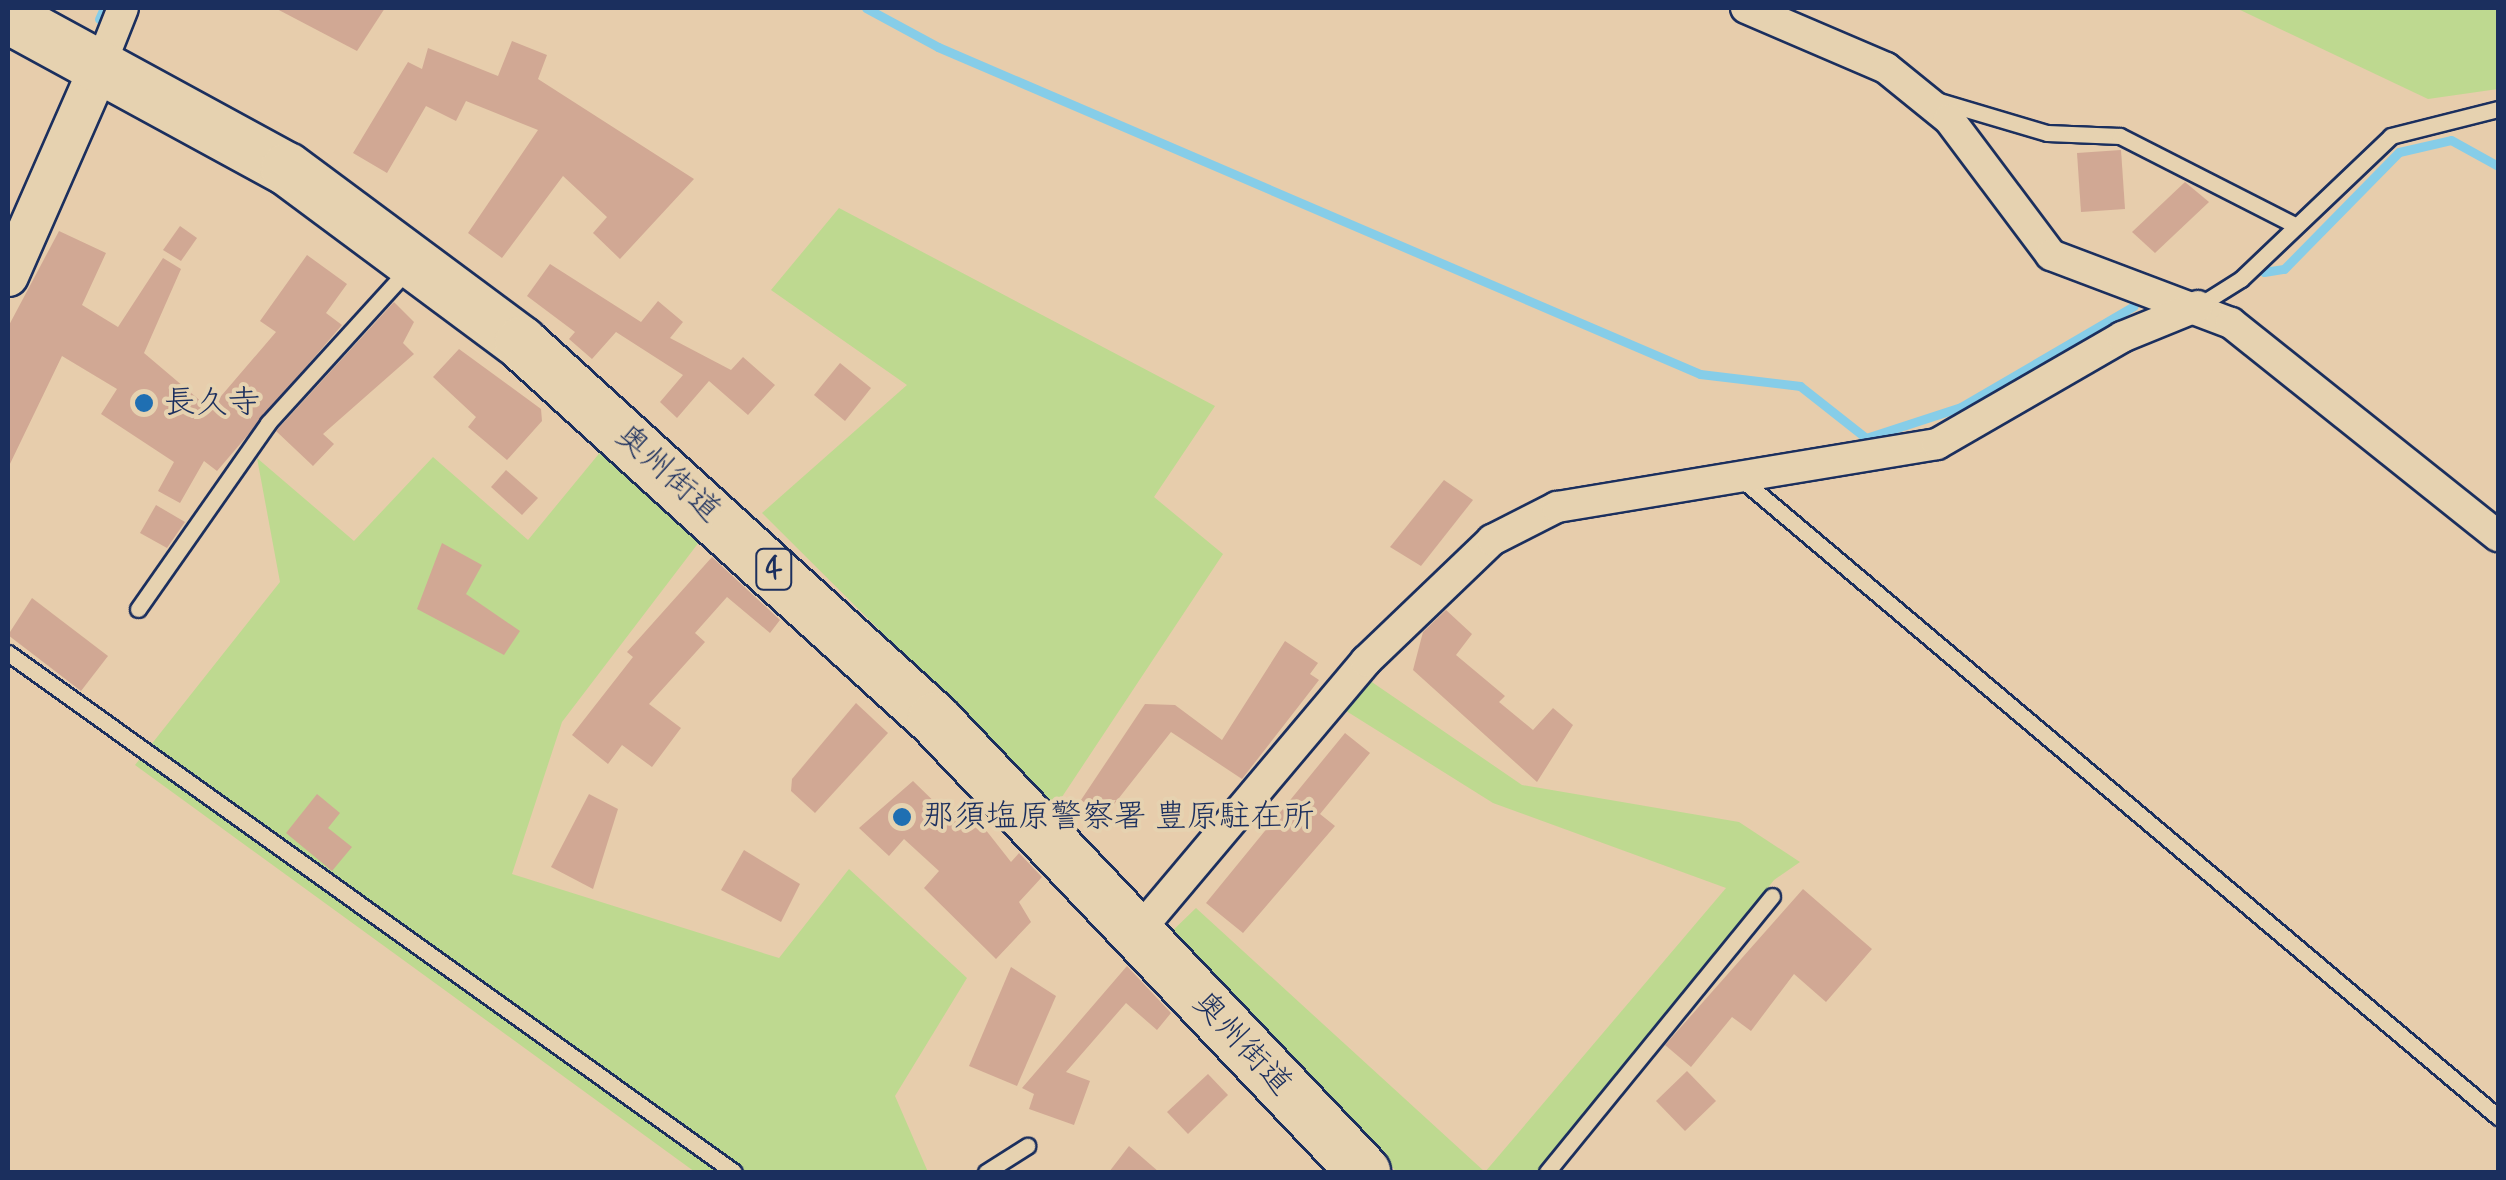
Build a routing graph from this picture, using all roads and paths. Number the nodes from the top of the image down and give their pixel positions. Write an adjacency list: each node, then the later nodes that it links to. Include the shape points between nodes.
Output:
1 (123, 8): 4 (street)
2 (1746, 8): 5 (street, via 1886,68)
3 (8, 17): 4 (highway, 奥州街道 / 4)
4 (100, 66): 8 (highway, 奥州街道 / 4, via 286,168); 9 (main road)
5 (1926, 97): 7 (lane, via 2036,131 2120,136); 10 (street, via 2052,255)
6 (2498, 109): 7 (lane, via 2391,136)
7 (2295, 226): 10 (lane)
8 (418, 258): 13 (lane, via 268,423); 16 (highway, 奥州街道 / 4, via 830,619)
9 (8, 276)
10 (2198, 306): 11 (street, via 2122,337 1937,444); 12 (street)
11 (1740, 477): 16 (street, via 1556,507 1492,540 1366,661); 17 (lane)
12 (2498, 536)
13 (138, 610)
14 (8, 653): 19 (lane)
15 (1772, 896): 22 (lane)
16 (1137, 933): 21 (highway, 奥州街道 / 4)
17 (2498, 1117)
18 (1026, 1146): 20 (lane)
19 (734, 1172)
20 (986, 1172)
21 (1364, 1172)
22 (1547, 1172)

